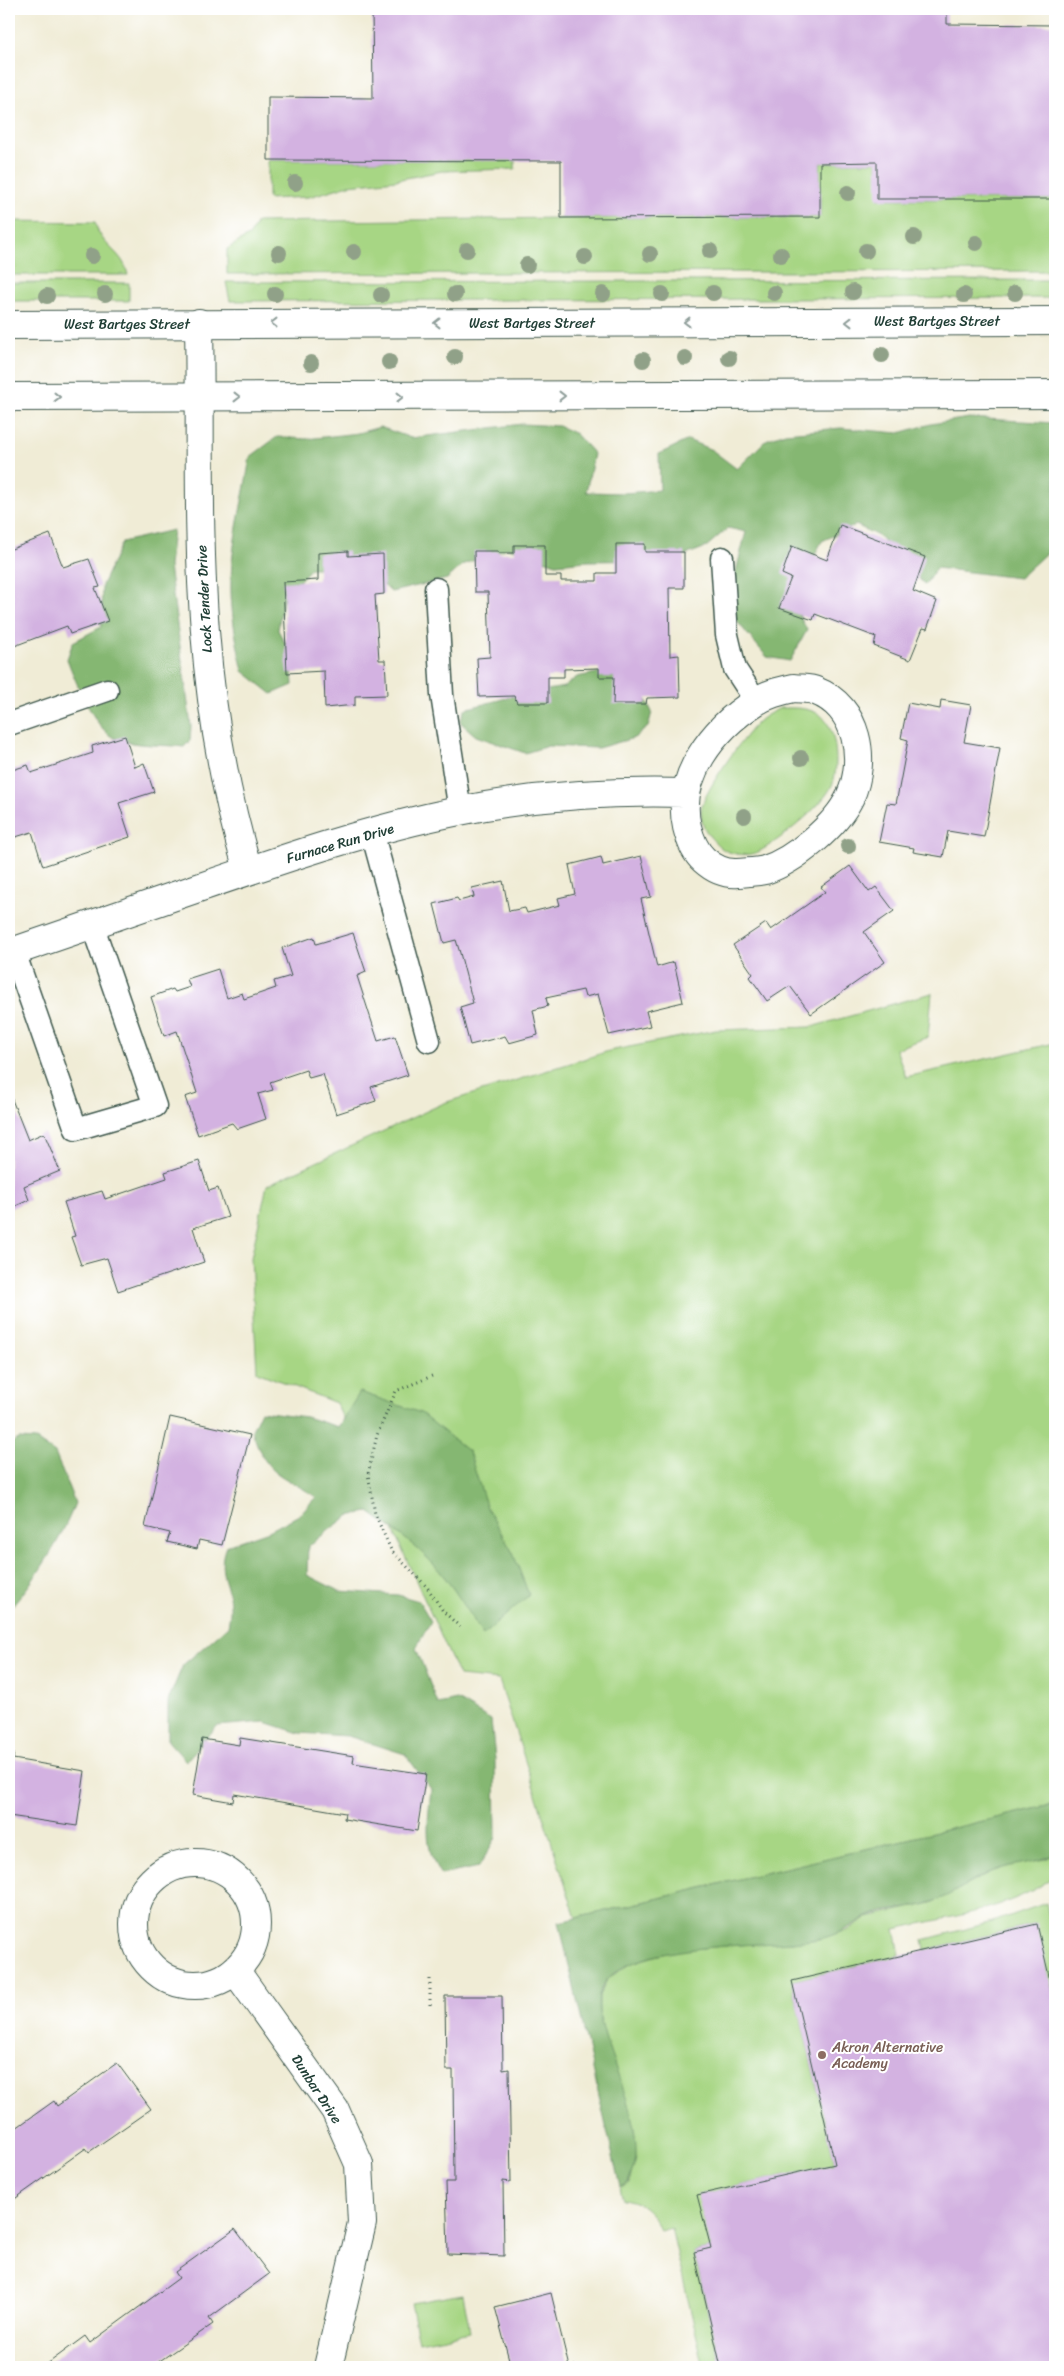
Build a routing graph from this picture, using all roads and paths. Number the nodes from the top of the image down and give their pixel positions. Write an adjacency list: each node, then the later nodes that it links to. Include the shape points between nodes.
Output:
1 (1055, 321): 2 (street, West Bartges Street, one-way to 2)
2 (200, 323): 3 (street, West Bartges Street); 6 (street, Lock Tender Drive)
3 (9, 325)
4 (1055, 394): 6 (street, one-way to 4)
5 (9, 397): 6 (street, one-way to 6)
6 (200, 397): 15 (street, Lock Tender Drive, via 205,632 220,748 233,818)
7 (722, 558): 10 (lane, via 726,635 735,669)
8 (436, 589): 13 (lane, via 442,695)
9 (107, 690): 11 (lane)
10 (756, 701): 12 (street, via 724,728 701,755); 12 (street, via 774,692 808,689 831,698 843,709 853,731 858,772 850,798 835,819 810,843 783,862 763,870 735,874 715,870 700,855 689,837)
11 (9, 724)
12 (685, 793): 13 (street, Furnace Run Drive, via 562,796)
13 (460, 811): 14 (street, Furnace Run Drive)
14 (372, 832): 15 (street, Furnace Run Drive); 18 (lane)
15 (248, 870): 16 (street, Furnace Run Drive)
16 (92, 924): 17 (street, Furnace Run Drive); 17 (lane, via 155,1106 76,1129)
17 (11, 952)
18 (429, 1041)
19 (432, 1376): 20 (path, via 396,1391 377,1435 368,1474 375,1514 391,1550 427,1587 443,1612)
20 (460, 1627)
21 (236, 1970): 21 (street, via 254,1940 256,1918 254,1904 234,1876 219,1866 193,1862 173,1866 157,1874 134,1906 135,1936 148,1962 167,1980 188,1986 204,1985); 24 (street, Dunbar Drive, via 335,2110 360,2164 362,2223)
22 (430, 1979): 23 (path)
23 (430, 2005)
24 (328, 2367)

